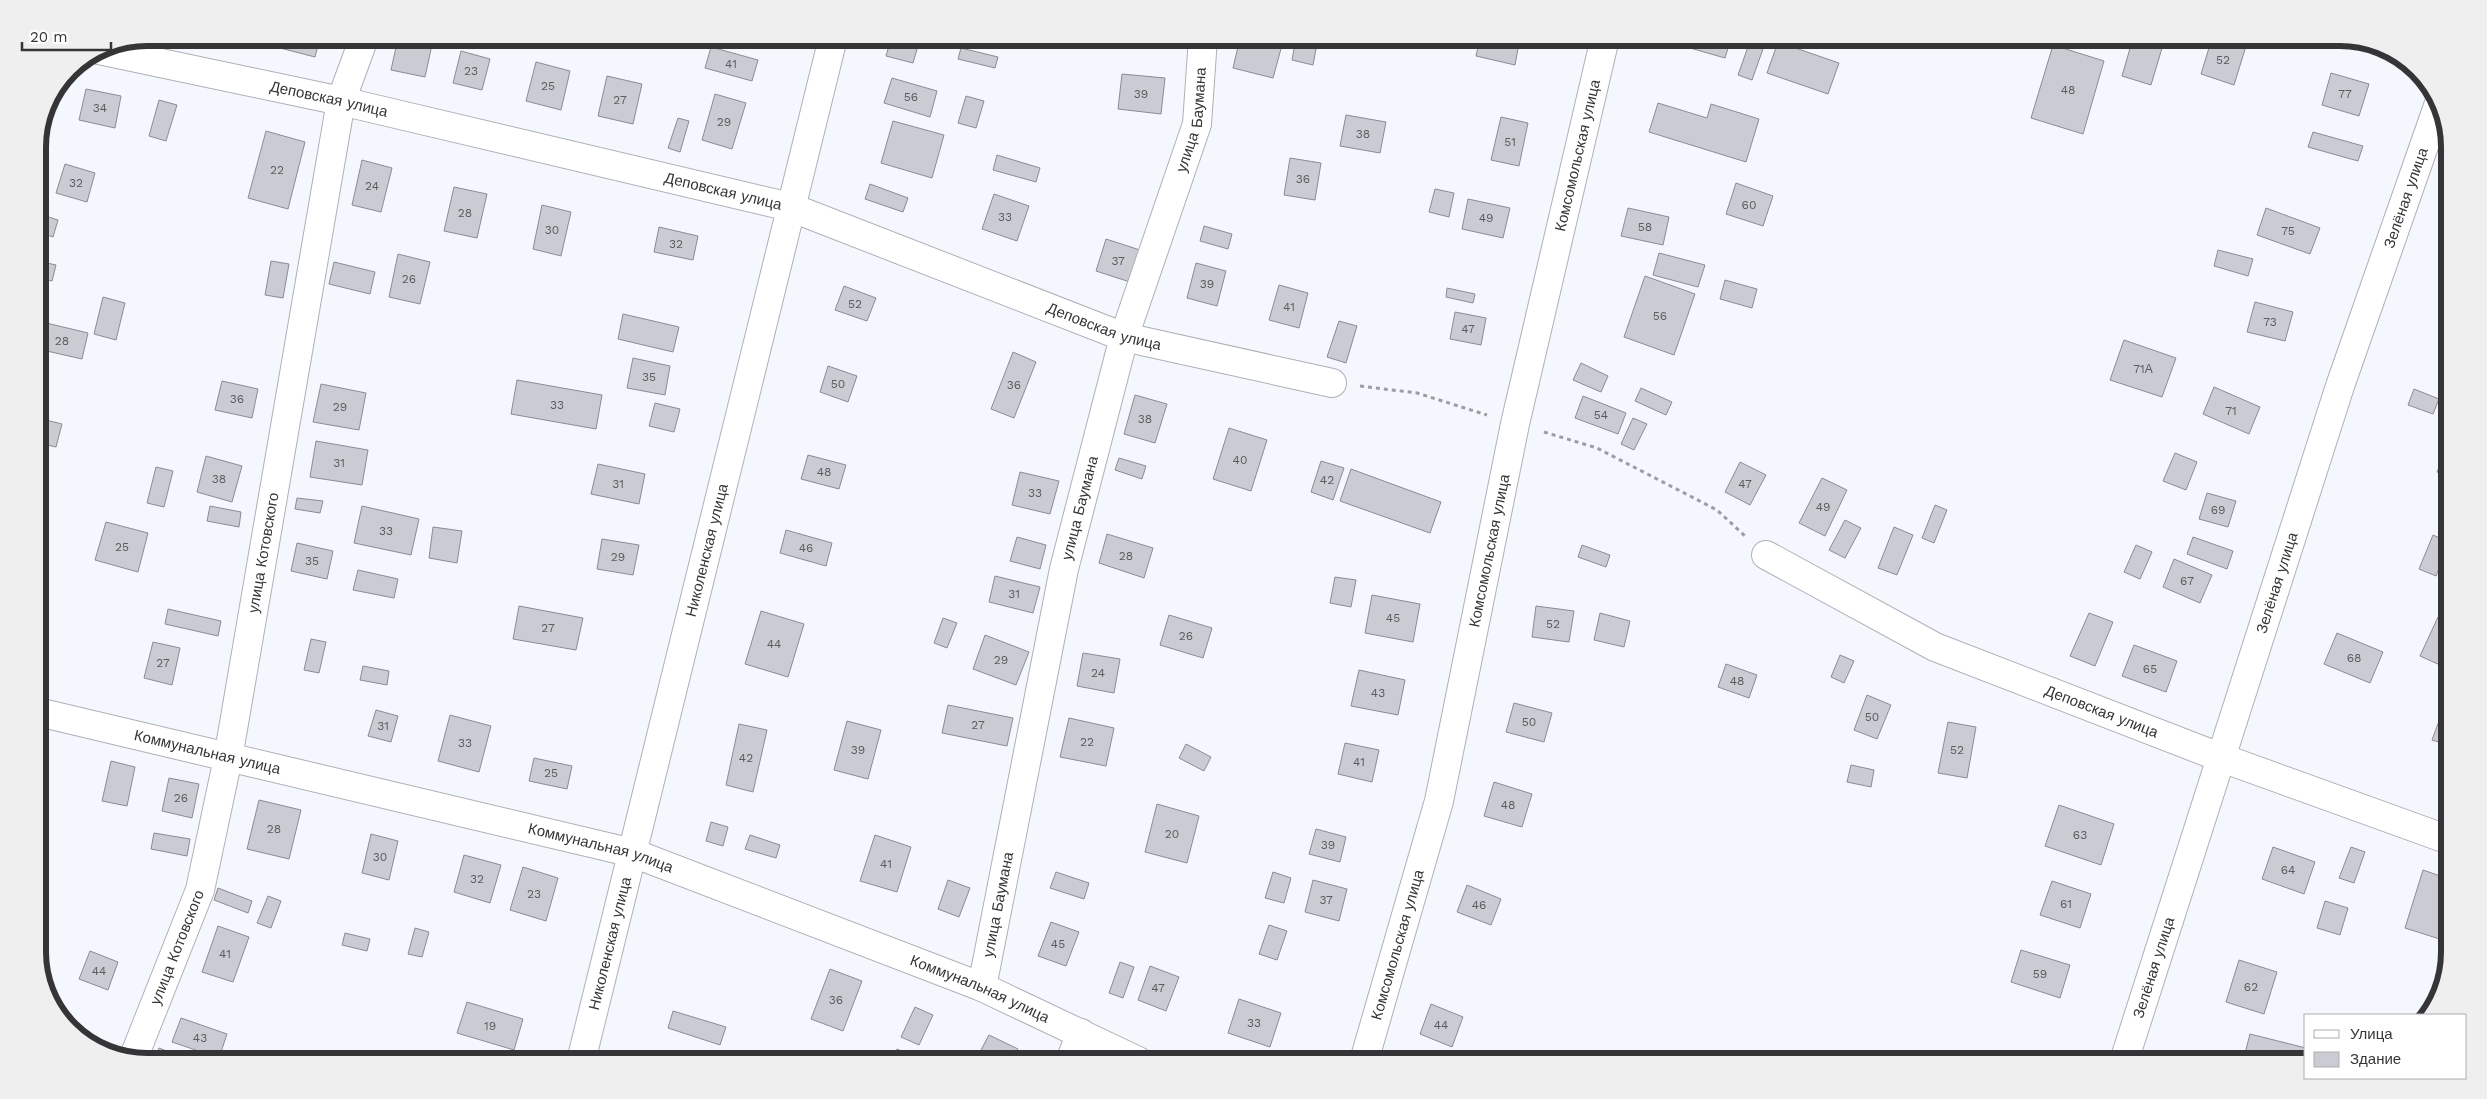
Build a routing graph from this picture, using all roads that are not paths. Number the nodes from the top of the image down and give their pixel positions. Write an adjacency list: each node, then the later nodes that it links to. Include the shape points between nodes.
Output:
1 (361, 46): 6 (street, улица Котовского)
2 (831, 46): 8 (street, Николенская улица)
3 (1202, 46): 9 (street, улица Баумана, via 1197,124)
4 (1603, 46): 23 (street, Комсомольская улица, via 1515,424 1439,801)
5 (112, 53): 6 (street, Деповская улица)
6 (341, 101): 8 (street, Деповская улица); 13 (street, улица Котовского)
7 (2435, 115): 14 (street, Зелёная улица, via 2340,386)
8 (790, 207): 9 (street, Деповская улица); 16 (street, Николенская улица)
9 (1124, 337): 10 (street, Деповская улица); 17 (street, улица Баумана, via 1064,569)
10 (1332, 383)
11 (1766, 555): 14 (street, Деповская улица, via 1935,647)
12 (46, 714): 13 (street, Коммунальная улица)
13 (228, 758): 16 (street, Коммунальная улица); 19 (street, улица Котовского, via 200,890)
14 (2222, 758): 15 (street, Деповская улица); 24 (street, Зелёная улица)
15 (2441, 837)
16 (633, 853): 17 (street, Коммунальная улица); 20 (street, Николенская улица)
17 (982, 987): 18 (street, Коммунальная улица)
18 (1081, 1033): 21 (street); 22 (street, Коммунальная улица)
19 (136, 1052)
20 (583, 1053)
21 (1073, 1053)
22 (1120, 1053)
23 (1367, 1053)
24 (2127, 1053)

